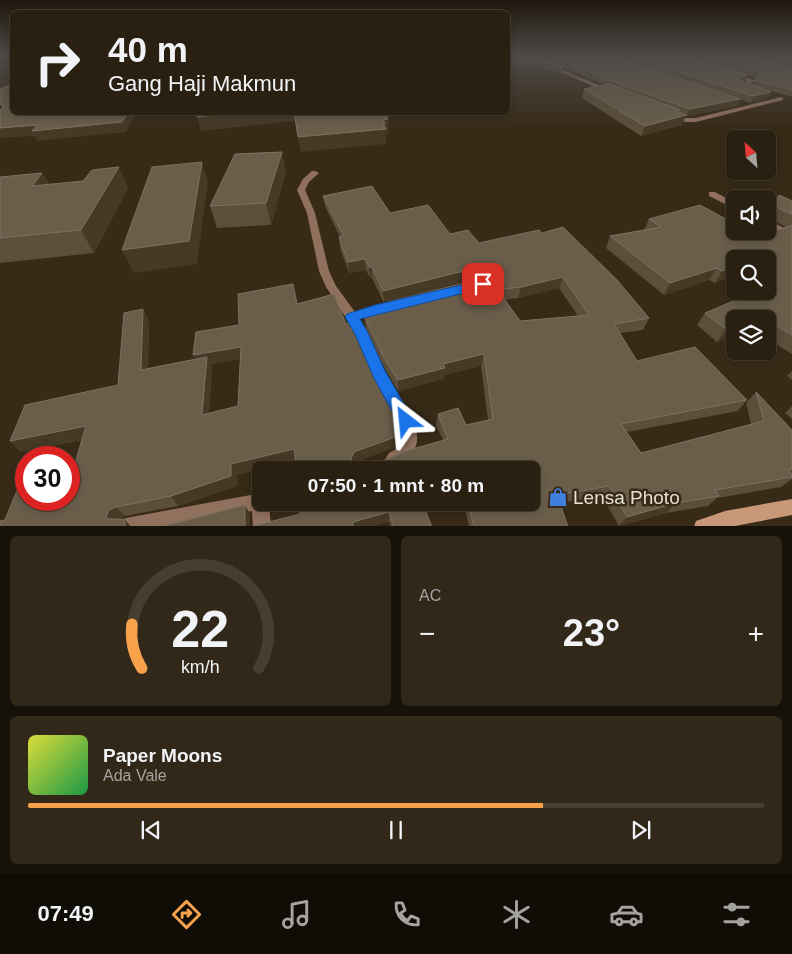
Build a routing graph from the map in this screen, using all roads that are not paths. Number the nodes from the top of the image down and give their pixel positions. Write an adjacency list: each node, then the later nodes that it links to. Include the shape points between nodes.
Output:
1 (583, 80): 4 (street)
2 (748, 80): 3 (street, via 753,81 741,86)
3 (748, 89)
4 (620, 95)
5 (773, 96): 7 (street, via 784,100)
6 (740, 103): 7 (street)
7 (750, 106): 8 (street, via 696,120)
8 (669, 115)
9 (315, 173): 15 (street, via 301,190 311,214 324,271)
10 (712, 194): 11 (street)
11 (726, 201)
12 (776, 227): 13 (street)
13 (792, 236)
14 (414, 300): 15 (street)
15 (352, 317): 16 (street, via 406,421 410,436 406,451)
16 (388, 461)
17 (252, 503): 20 (street)
18 (792, 507): 22 (street)
19 (261, 511): 21 (street)
20 (126, 526)
21 (262, 526)
22 (702, 526)

